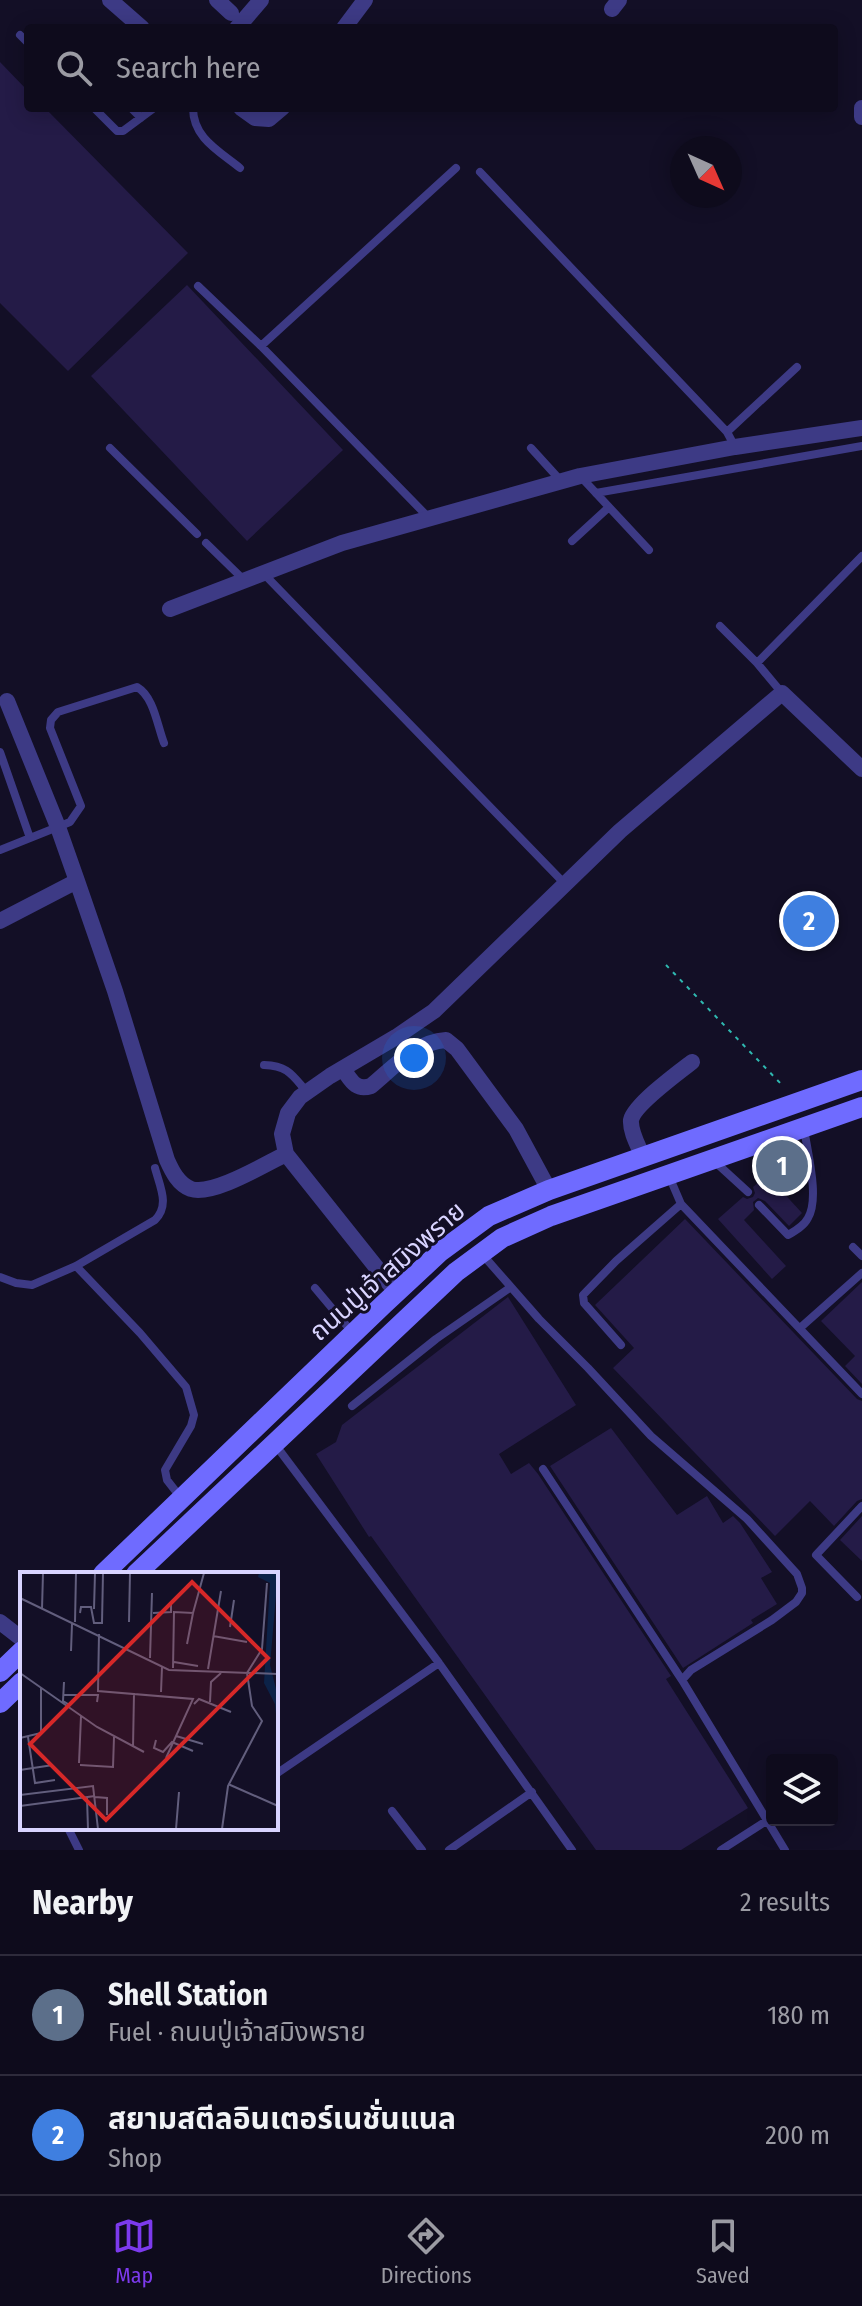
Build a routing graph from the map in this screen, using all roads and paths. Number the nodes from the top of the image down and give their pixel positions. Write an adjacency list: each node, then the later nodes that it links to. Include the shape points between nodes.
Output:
1 (110, 0): 6 (street)
2 (217, 0): 5 (street)
3 (261, 0): 5 (street)
4 (365, 0): 7 (street)
5 (234, 21)
6 (137, 24)
7 (347, 24)
8 (20, 35): 9 (lane)
9 (24, 39)
10 (862, 108): 17 (street)
11 (98, 112): 18 (lane, via 117,131)
12 (135, 112): 18 (lane)
13 (149, 112): 18 (lane)
14 (193, 112): 19 (lane, via 203,139)
15 (247, 112): 16 (street, via 269,119)
16 (277, 112)
17 (862, 117)
18 (141, 118)
19 (240, 168)
20 (456, 168): 23 (lane)
21 (480, 172): 26 (lane)
22 (198, 286): 23 (lane)
23 (261, 346): 34 (lane)
24 (797, 367): 26 (lane)
25 (862, 428): 26 (street)
26 (731, 440): 30 (street)
27 (862, 446): 32 (lane)
28 (110, 448): 35 (lane)
29 (531, 448): 31 (lane)
30 (580, 476): 31 (street); 32 (lane)
31 (561, 482): 34 (street)
32 (596, 493): 33 (lane)
33 (609, 507): 36 (lane); 38 (lane)
34 (429, 519): 40 (street, via 342,543)
35 (197, 534)
36 (572, 541)
37 (206, 543): 41 (lane)
38 (649, 550)
39 (862, 556): 44 (lane)
40 (263, 573): 41 (street); 54 (lane)
41 (244, 581): 42 (street)
42 (170, 609)
43 (720, 626): 44 (lane)
44 (757, 663): 45 (lane)
45 (782, 693): 49 (street); 54 (street)
46 (7, 701): 50 (street)
47 (164, 743): 50 (lane, via 149,699 137,687 58,712 50,728 81,806 70,822)
48 (0, 752): 51 (lane)
49 (862, 769)
50 (58, 827): 51 (lane); 53 (street)
51 (30, 838): 52 (lane)
52 (0, 850)
53 (77, 881): 55 (street); 65 (street, via 175,1176 194,1190 205,1190)
54 (564, 883): 59 (street, via 434,1011)
55 (0, 921)
56 (666, 965): 62 (path)
57 (692, 1062): 66 (street, via 631,1120)
58 (264, 1065): 61 (lane, via 291,1073)
59 (343, 1069): 61 (street); 70 (street, via 355,1085 371,1086 414,1050 446,1040 516,1129)
60 (855, 1082): 62 (main road, ถนนปู่เจ้าสมิงพราย); 63 (lane)
61 (307, 1092): 65 (street, via 288,1113 282,1134)
62 (798, 1102): 66 (main road, ถนนปู่เจ้าสมิงพราย)
63 (861, 1109): 64 (main road, ถนนปู่เจ้าสมิงพราย)
64 (804, 1127): 67 (main road, ถนนปู่เจ้าสมิงพราย); 73 (lane, via 812,1185 807,1220 788,1235)
65 (286, 1154): 82 (street)
66 (643, 1157): 70 (main road, ถนนปู่เจ้าสมิงพราย)
67 (713, 1159): 69 (main road, ถนนปู่เจ้าสมิงพราย); 71 (lane)
68 (155, 1168): 77 (lane, via 165,1205 162,1214)
69 (668, 1175): 72 (lane); 75 (main road, ถนนปู่เจ้าสมิงพราย, via 551,1216)
70 (549, 1190): 82 (main road, ถนนปู่เจ้าสมิงพราย, via 489,1216)
71 (748, 1192)
72 (681, 1204): 83 (lane); 85 (lane, via 585,1290 584,1303)
73 (759, 1205)
74 (853, 1247): 76 (lane)
75 (481, 1253): 80 (lane); 88 (main road, ถนนปู่เจ้าสมิงพราย)
76 (862, 1256)
77 (76, 1266): 79 (lane, via 32,1285); 90 (lane, via 186,1387 194,1415 165,1470)
78 (862, 1273): 83 (lane)
79 (0, 1277)
80 (511, 1287): 87 (lane); 100 (lane, via 651,1436 747,1519 797,1574 802,1593 796,1602)
81 (315, 1288): 84 (lane)
82 (396, 1292): 84 (main road, ถนนปู่เจ้าสมิงพราย)
83 (800, 1328): 86 (lane)
84 (353, 1333): 90 (main road, ถนนปู่เจ้าสมิงพราย)
85 (621, 1345)
86 (862, 1394)
87 (352, 1406)
88 (274, 1443): 93 (main road, ถนนปู่เจ้าสมิงพราย); 98 (lane)
89 (543, 1469): 100 (lane)
90 (182, 1498): 92 (main road, ถนนปู่เจ้าสมิงพราย)
91 (862, 1506): 94 (lane, via 816,1555)
92 (105, 1572)
93 (138, 1572)
94 (857, 1597)
95 (0, 1622): 96 (street)
96 (20, 1637)
97 (20, 1653): 99 (main road)
98 (439, 1663): 103 (lane); 104 (lane)
99 (0, 1672)
100 (682, 1680): 106 (lane)
101 (20, 1684): 102 (main road)
102 (0, 1703)
103 (278, 1773)
104 (532, 1792): 112 (lane); 113 (lane)
105 (392, 1811): 111 (lane)
106 (766, 1817)
107 (766, 1821): 114 (lane)
108 (771, 1826): 115 (lane)
109 (69, 1830): 110 (lane)
110 (79, 1850)
111 (422, 1850)
112 (449, 1850)
113 (572, 1850)
114 (721, 1850)
115 (785, 1850)

